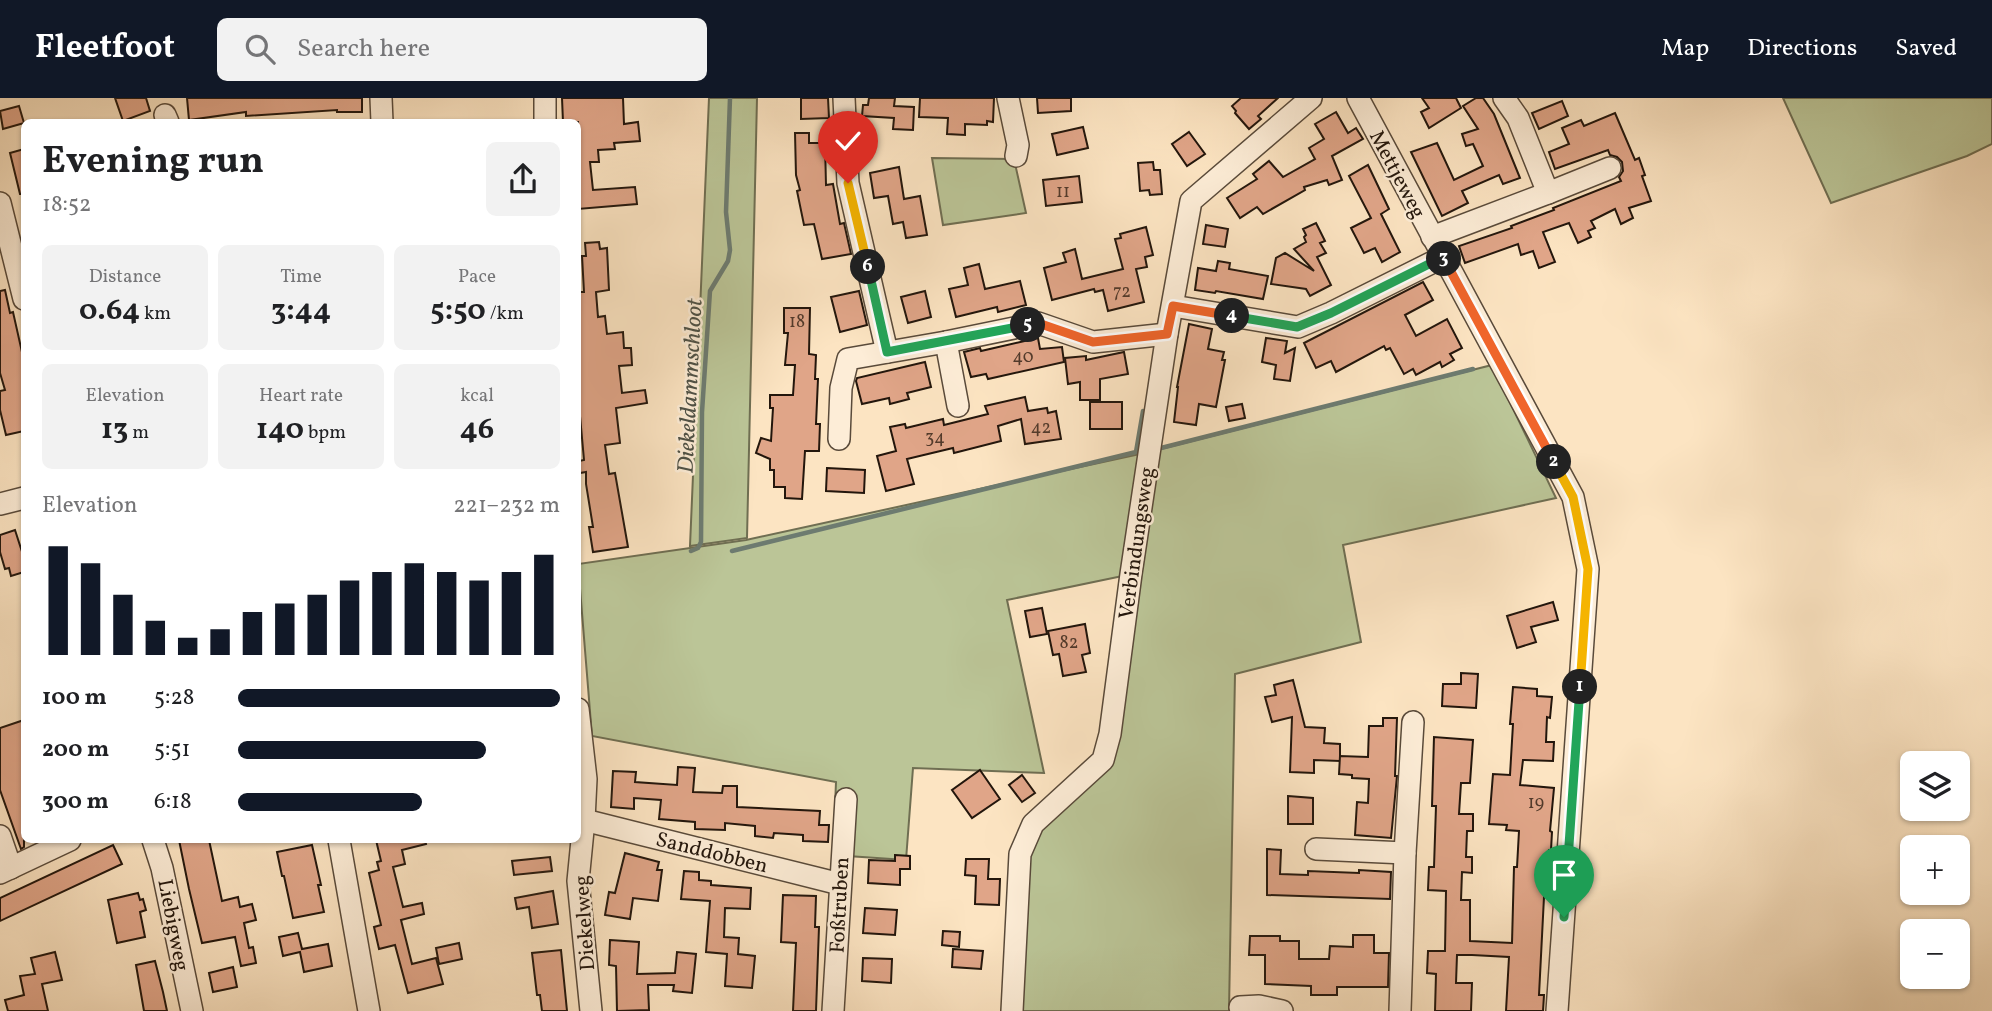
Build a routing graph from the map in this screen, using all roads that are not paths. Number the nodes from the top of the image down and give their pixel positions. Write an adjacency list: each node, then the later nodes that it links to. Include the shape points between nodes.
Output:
1 (381, 98): 8 (street)
2 (545, 98): 9 (street)
3 (844, 98): 20 (street, via 848,183)
4 (1008, 98): 10 (street)
5 (1311, 98): 17 (street, Verbindungsweg, via 1191,201)
6 (1358, 98): 14 (street, Mettjeweg)
7 (1504, 98): 12 (street, via 1518,118)
8 (382, 119)
9 (545, 119)
10 (1016, 156)
11 (1610, 168): 12 (street)
12 (1548, 193): 14 (street)
13 (0, 203): 16 (street)
14 (1432, 237): 15 (street, Mettjeweg)
15 (1443, 257): 17 (street, via 1297,327); 45 (street, Mettjeweg, via 1573,497 1588,569)
16 (21, 287)
17 (1173, 306): 18 (street, Verbindungsweg)
18 (1167, 334): 19 (street, via 1093,342 1038,323); 42 (street, Verbindungsweg, via 1110,734 1103,760 1033,824 1020,854)
19 (946, 342): 20 (street); 21 (street)
20 (887, 352): 22 (street, via 848,359 841,388)
21 (958, 406)
22 (839, 439)
23 (21, 499): 24 (street)
24 (0, 504)
25 (1413, 722): 34 (street)
26 (581, 735): 28 (street, Diekelweg)
27 (846, 799): 36 (street, Foßtruben)
28 (584, 820): 36 (street, Sanddobben); 40 (street, Diekelweg, via 578,881)
29 (0, 836): 35 (street)
30 (64, 843): 35 (street)
31 (154, 843): 38 (street, Liebigweg)
32 (340, 843): 39 (street)
33 (1317, 849): 34 (street)
34 (1405, 853): 44 (street)
35 (5, 870)
36 (841, 884): 41 (street, Foßtruben)
37 (1240, 1007): 43 (street)
38 (192, 1011)
39 (369, 1011)
40 (591, 1011)
41 (833, 1011)
42 (1012, 1011)
43 (1282, 1011)
44 (1400, 1011)
45 (1557, 1011)

